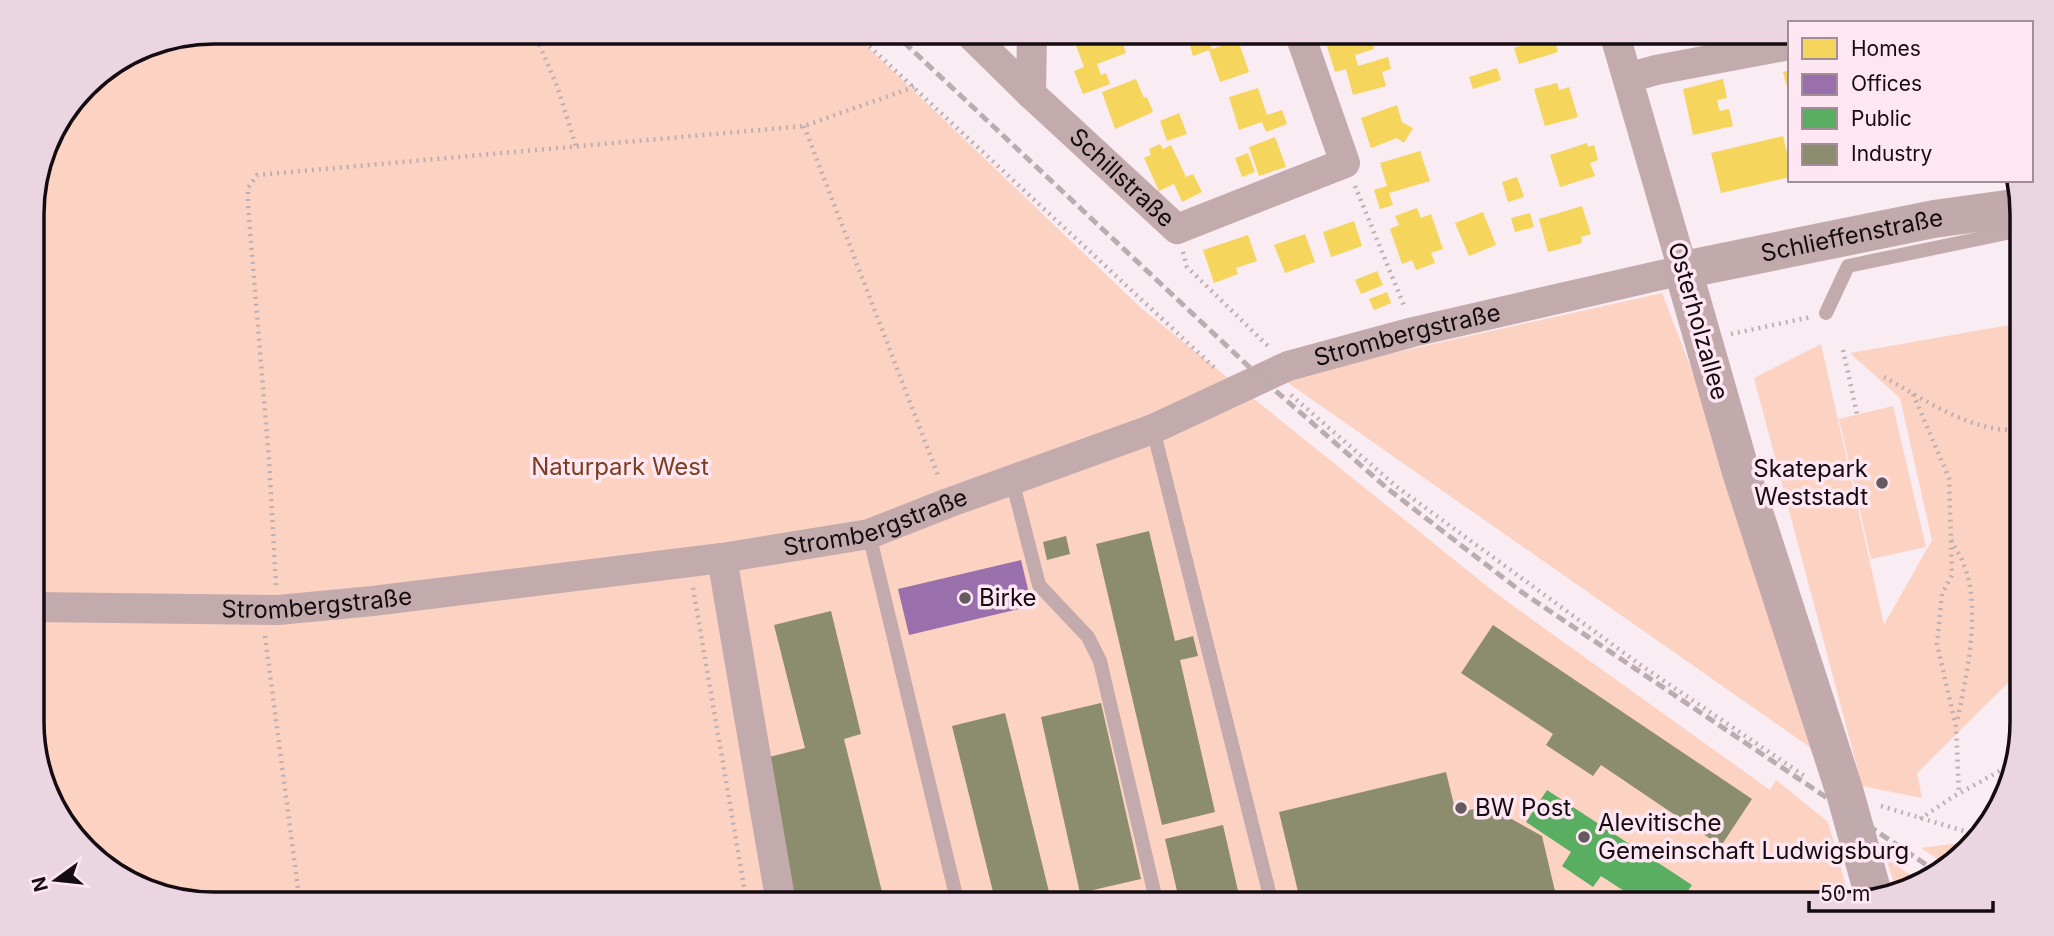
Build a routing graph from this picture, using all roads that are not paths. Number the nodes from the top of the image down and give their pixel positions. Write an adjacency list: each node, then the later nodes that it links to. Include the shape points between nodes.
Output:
1 (980, 44): 7 (street, Schillstraße)
2 (1032, 44): 7 (street)
3 (1303, 44): 7 (street, Schillstraße, via 1345,163 1177,229)
4 (1618, 44): 6 (street, Osterholzallee)
5 (1788, 45): 6 (street)
6 (1628, 78): 11 (street, Osterholzallee)
7 (1031, 94)
8 (2010, 212): 10 (street, Schlieffenstraße)
9 (2010, 232): 10 (lane)
10 (1938, 242): 11 (street, Schlieffenstraße); 12 (lane, via 1848,266)
11 (1683, 270): 13 (street, Strombergstraße, via 1413,332 1278,370); 18 (street, Osterholzallee)
12 (1826, 313)
13 (1153, 429): 14 (street, Strombergstraße); 22 (lane)
14 (1012, 480): 15 (street, Strombergstraße); 21 (lane, via 1039,585 1088,636 1100,662)
15 (869, 534): 16 (street, Strombergstraße); 20 (lane)
16 (722, 558): 17 (street, Strombergstraße, via 270,610); 19 (street)
17 (44, 607)
18 (1872, 889)
19 (780, 892)
20 (955, 892)
21 (1154, 892)
22 (1269, 892)

